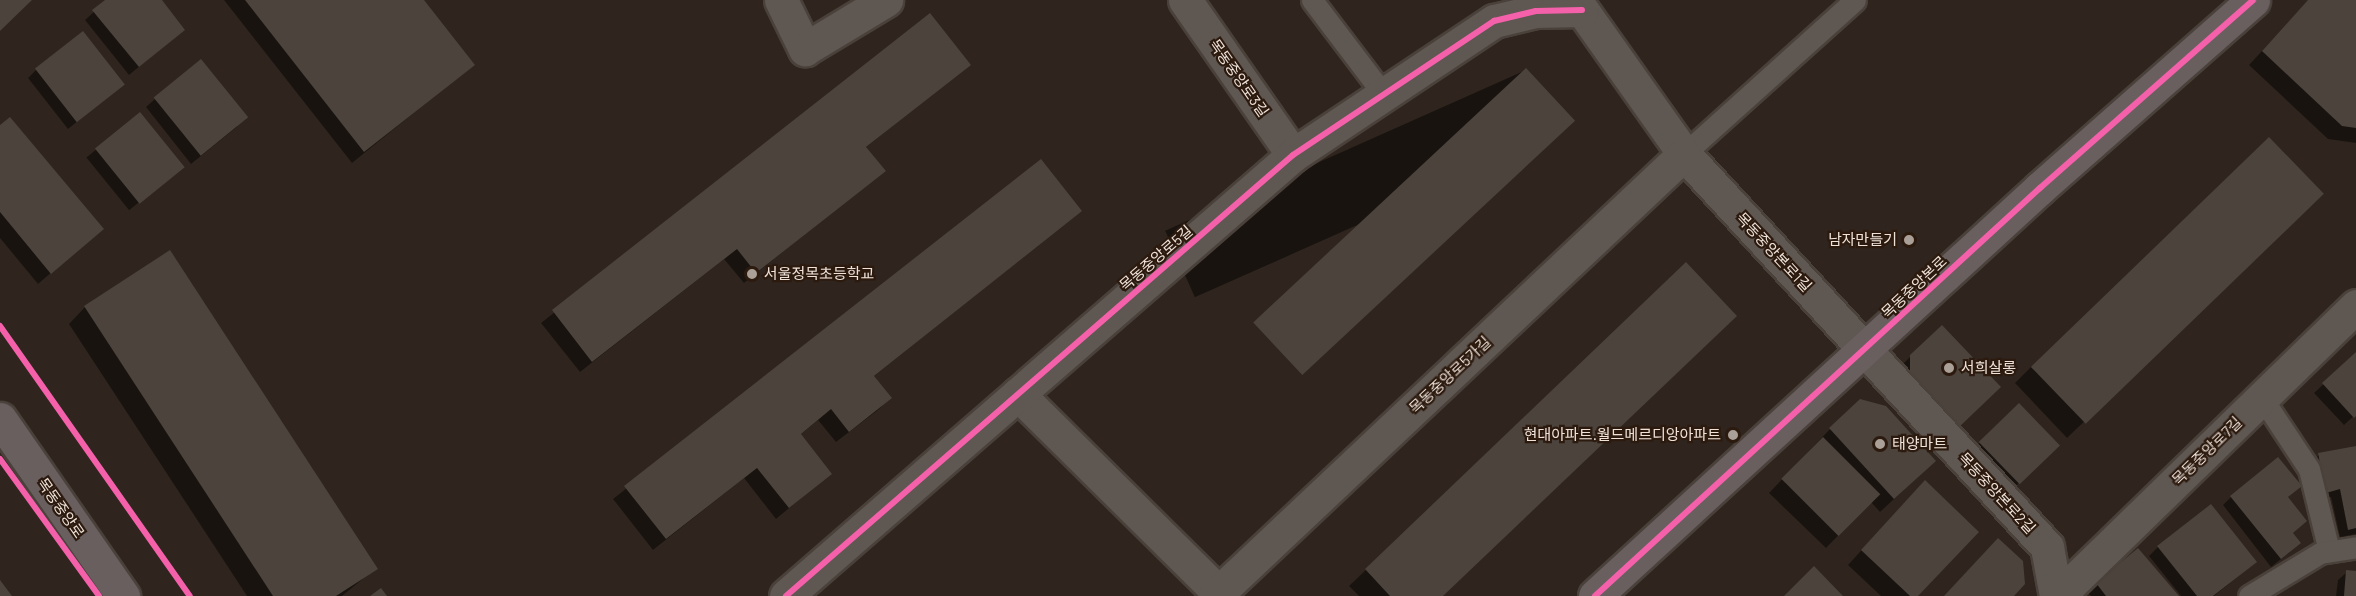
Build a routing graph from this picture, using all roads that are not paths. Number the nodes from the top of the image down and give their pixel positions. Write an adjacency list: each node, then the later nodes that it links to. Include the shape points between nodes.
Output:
1 (781, 0): 2 (street, via 805,49)
2 (886, 0)
3 (1185, 0): 10 (street, 목동중앙로3길)
4 (1312, 0): 8 (lane)
5 (2253, 0): 12 (street, 목동중앙본로)
6 (1847, 3): 9 (lane)
7 (1578, 5): 8 (street, 목동중앙로5길, via 1494,21); 9 (street, 목동중앙본로1길)
8 (1384, 94): 10 (street, 목동중앙로5길)
9 (1684, 154): 12 (street, 목동중앙본로1길); 18 (street, 목동중앙로5가길)
10 (1293, 155): 13 (street, 목동중앙로5길)
11 (2356, 306): 14 (street, 목동중앙로7길)
12 (1864, 349): 21 (street, 목동중앙본로); 22 (street, 목동중앙본로2길, via 2047,547)
13 (1017, 394): 18 (street); 20 (street, 목동중앙로5길)
14 (2262, 398): 17 (lane, via 2309,470); 22 (street, 목동중앙로7길)
15 (0, 419): 19 (street, 목동중앙로)
16 (2356, 547): 17 (lane)
17 (2329, 551): 23 (lane)
18 (1228, 591)
19 (123, 596)
20 (786, 596)
21 (1595, 596)
22 (2057, 596)
23 (2249, 596)

